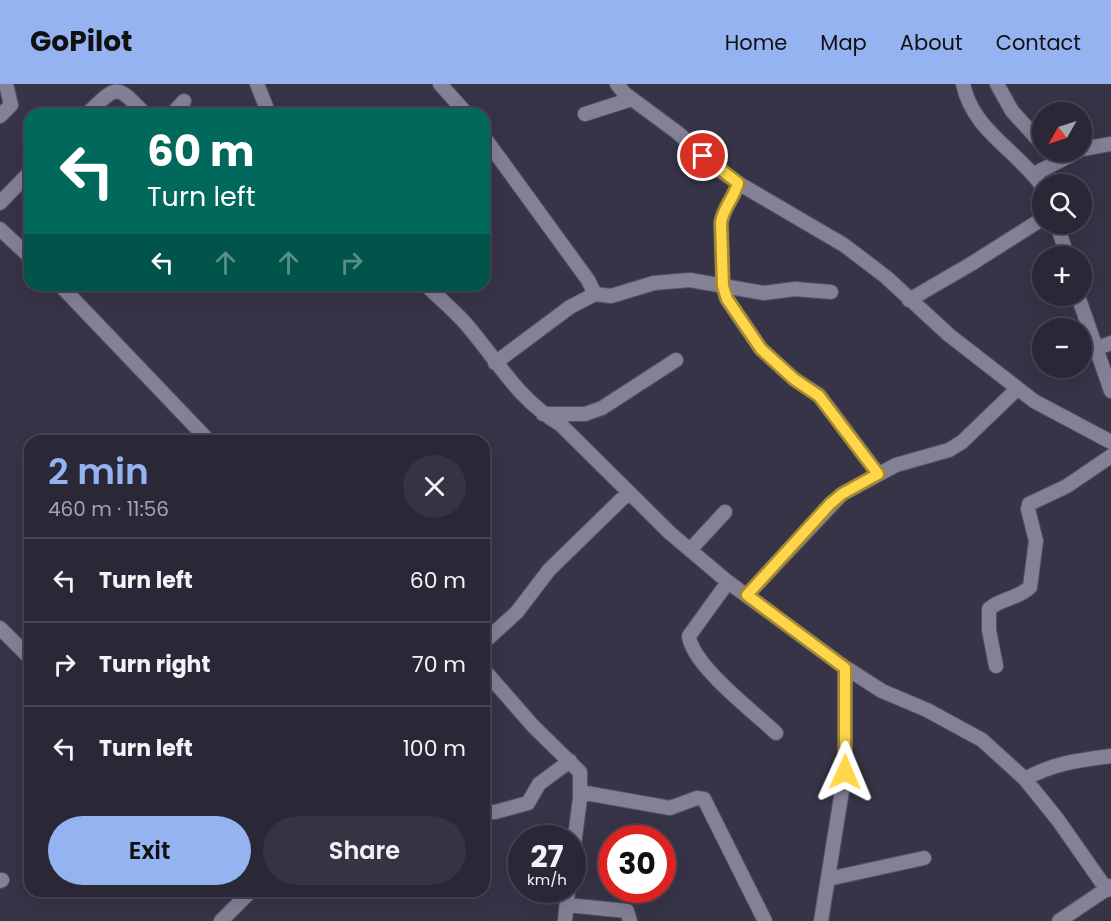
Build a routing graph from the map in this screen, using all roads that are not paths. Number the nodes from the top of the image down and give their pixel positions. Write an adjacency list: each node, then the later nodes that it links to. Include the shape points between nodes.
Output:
1 (6, 84): 15 (street, via 11,105)
2 (257, 84): 12 (street)
3 (440, 84): 13 (street)
4 (617, 84): 7 (street)
5 (963, 84): 21 (street, via 978,121)
6 (997, 84): 16 (street, via 1012,111)
7 (632, 99): 14 (street); 23 (street)
8 (184, 101): 11 (street)
9 (93, 108): 10 (street, via 118,88)
10 (140, 108)
11 (178, 108)
12 (267, 108)
13 (462, 108)
14 (585, 114)
15 (0, 116)
16 (1032, 133)
17 (1111, 144): 19 (street)
18 (490, 145): 32 (street)
19 (1092, 147)
20 (1048, 162): 21 (street)
21 (1034, 174)
22 (24, 178): 24 (street)
23 (738, 183): 28 (street, via 721,223); 33 (street, via 844,245)
24 (0, 203)
25 (1032, 225): 33 (street)
26 (0, 229): 27 (street)
27 (24, 251)
28 (723, 286): 31 (street, via 764,293 795,289); 32 (street, via 690,280 654,283 611,296); 45 (street, via 727,299 761,349 819,396)
29 (66, 291): 42 (street)
30 (432, 291): 38 (street, via 466,323)
31 (831, 292)
32 (595, 294): 38 (street, via 570,307)
33 (909, 300): 39 (street)
34 (1081, 306): 36 (street)
35 (1111, 343): 36 (street)
36 (1095, 349): 40 (street)
37 (676, 360): 41 (street, via 602,408 585,414)
38 (495, 363): 41 (street, via 504,377)
39 (1017, 389): 43 (street, via 1051,412); 45 (street, via 956,446)
40 (1111, 391)
41 (543, 414): 46 (street, via 561,425)
42 (203, 435)
43 (1111, 442)
44 (1111, 456): 54 (street, via 1067,486 1029,504 1036,541 1030,587 989,609)
45 (878, 474): 50 (street, via 830,504)
46 (628, 493): 48 (street); 52 (street, via 549,570 517,612)
47 (725, 512): 48 (street)
48 (690, 550): 49 (street)
49 (728, 582): 50 (street); 57 (street, via 689,636 690,645 702,663)
50 (747, 595): 55 (street)
51 (0, 628): 53 (street)
52 (490, 637)
53 (24, 652)
54 (996, 666)
55 (845, 668): 60 (street, via 882,691 982,740); 65 (street, via 845,772)
56 (490, 677): 59 (street)
57 (777, 733)
58 (1111, 756): 60 (street, via 1072,761)
59 (570, 761): 61 (street, via 580,772); 62 (street, via 539,784 528,803)
60 (1025, 779): 66 (street)
61 (580, 792): 63 (street); 72 (street, via 670,808 698,798 704,800)
62 (490, 812)
63 (576, 825)
64 (924, 858): 65 (street)
65 (828, 879): 73 (street)
66 (1109, 888): 74 (street)
67 (245, 897): 69 (street)
68 (567, 905): 70 (street); 71 (street, via 627,911)
69 (220, 921)
70 (565, 921)
71 (630, 921)
72 (765, 921)
73 (821, 921)
74 (1059, 921)

